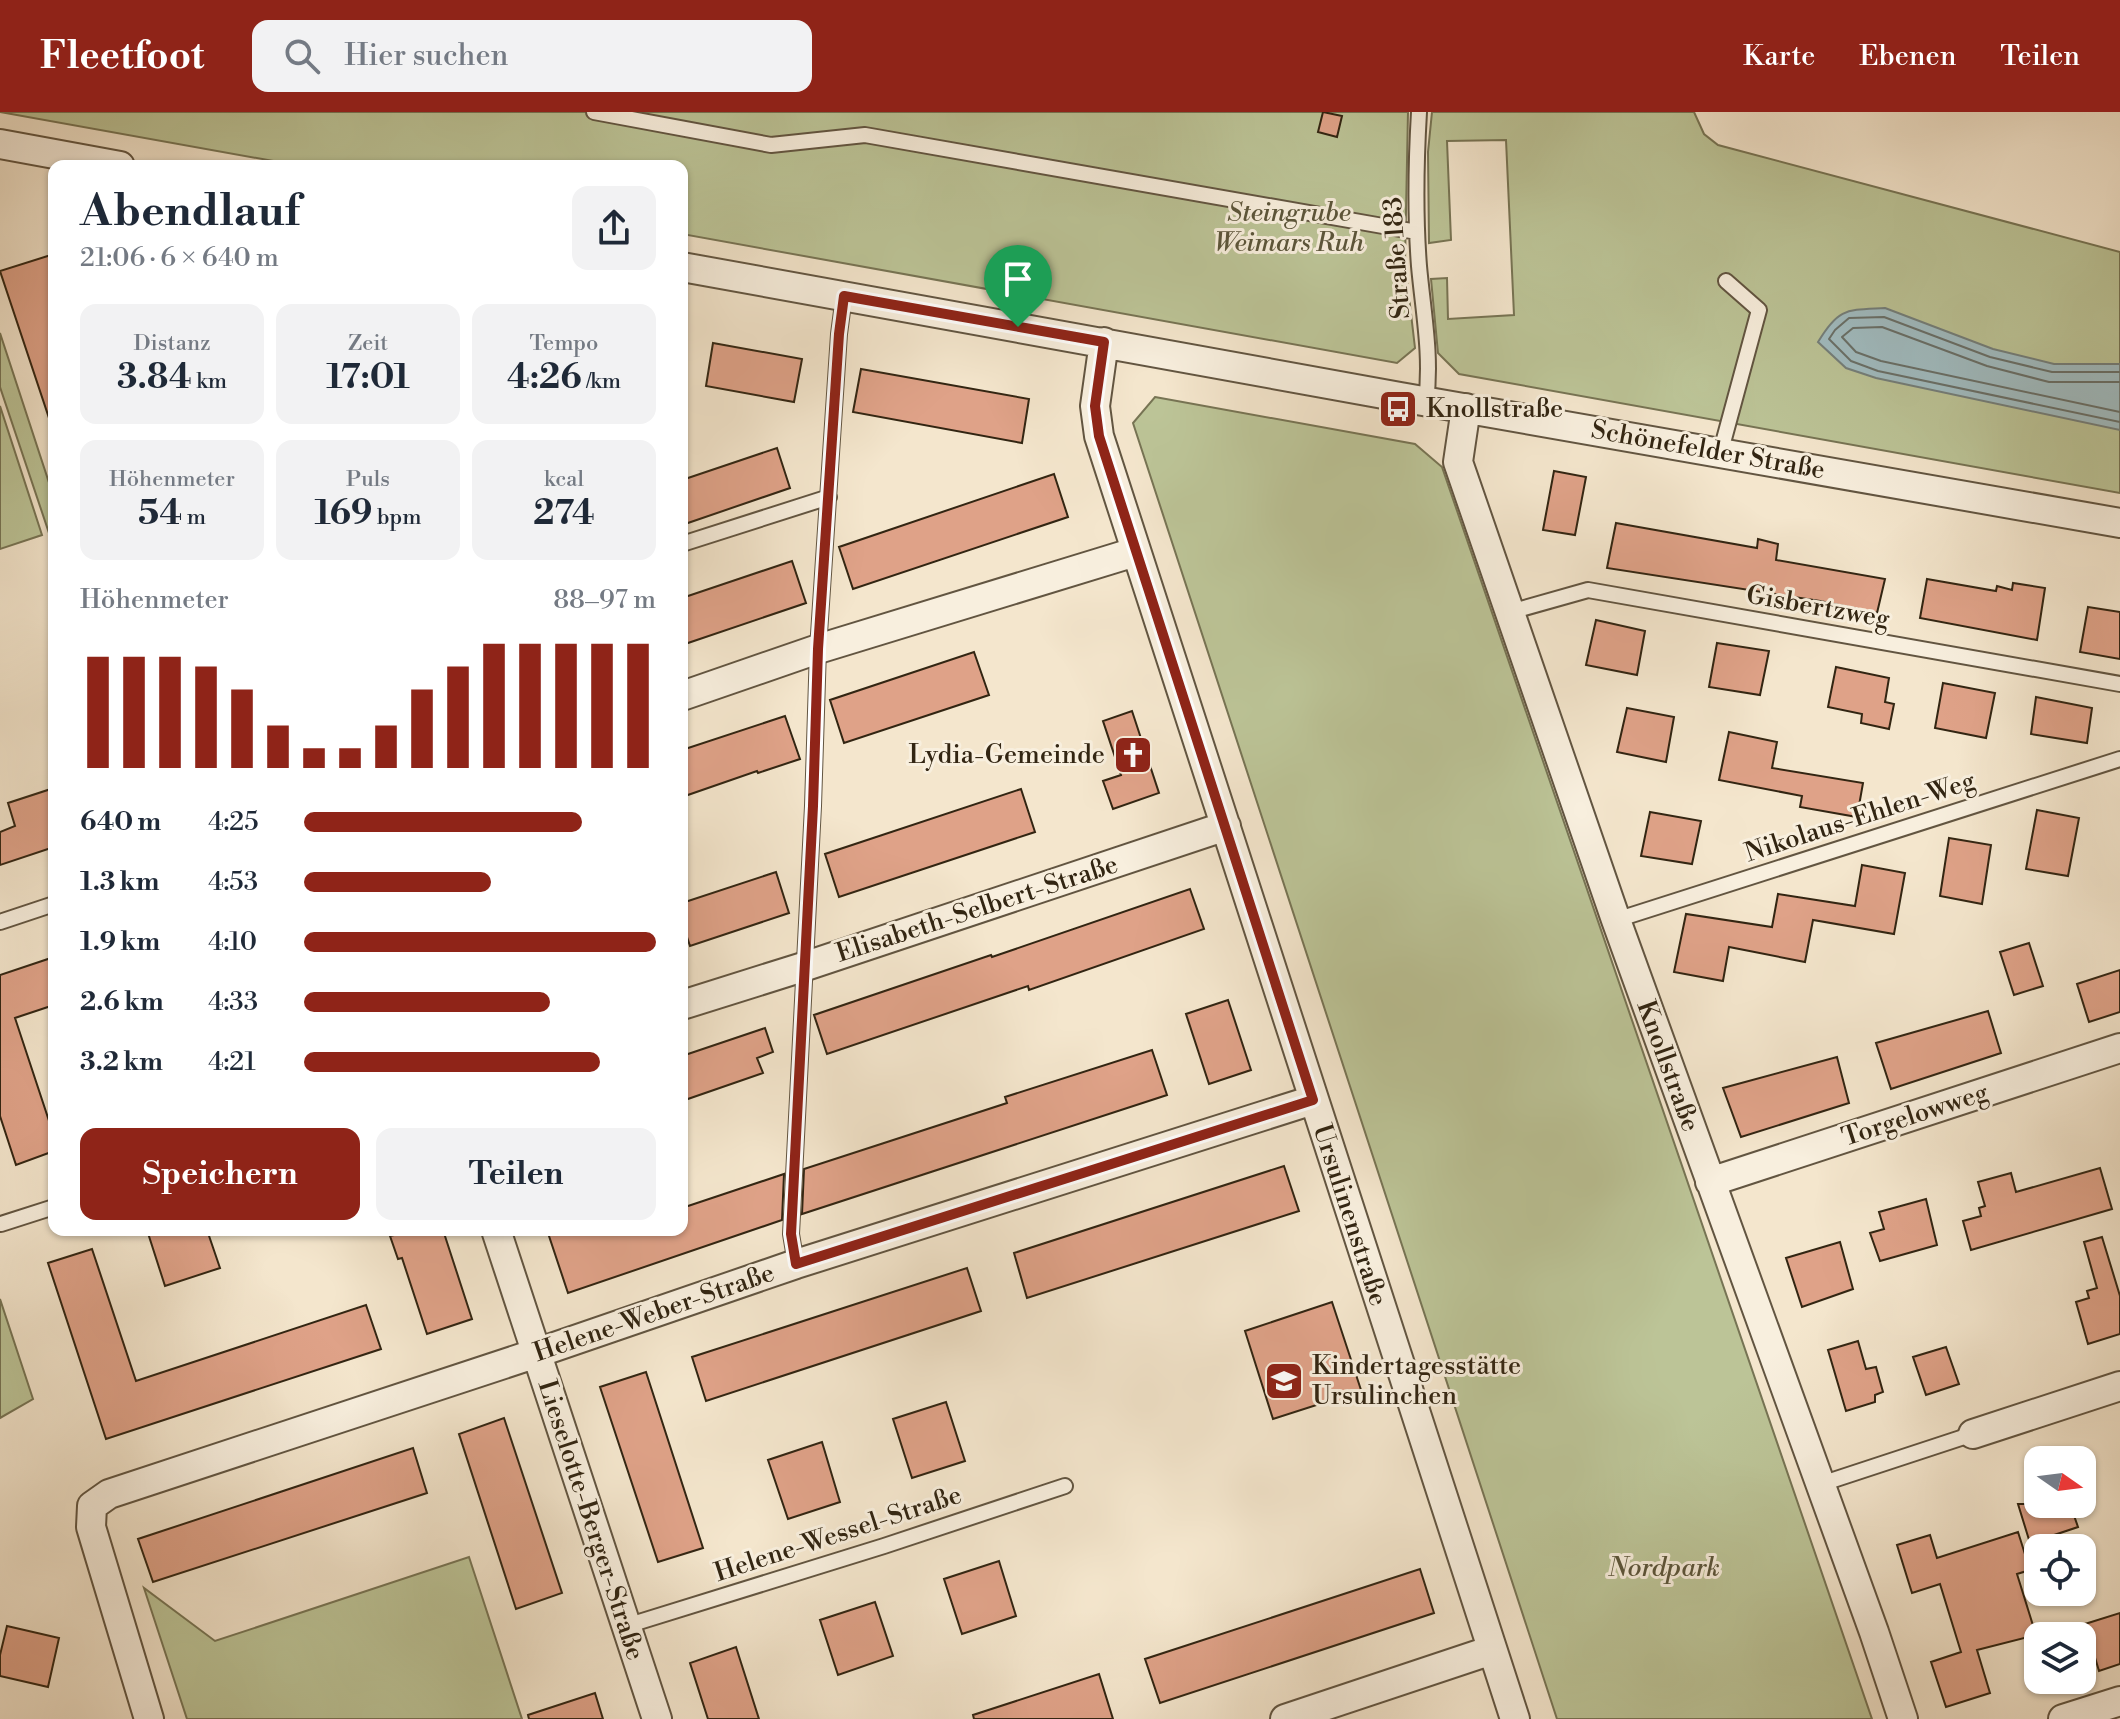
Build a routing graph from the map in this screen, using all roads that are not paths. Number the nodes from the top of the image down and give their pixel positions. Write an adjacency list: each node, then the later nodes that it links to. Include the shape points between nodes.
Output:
1 (594, 112): 5 (lane, via 771,145 865,135)
2 (1419, 112): 5 (lane, Straße 183)
3 (0, 144): 4 (street)
4 (87, 160)
5 (1417, 232): 10 (lane, Straße 183, via 1430,374)
6 (688, 268): 8 (street, Schönefelder Straße)
7 (1726, 281): 12 (lane, via 1759,310)
8 (844, 296): 9 (street, Schönefelder Straße); 13 (lane)
9 (1104, 342): 10 (street, Schönefelder Straße); 16 (street, Ursulinenstraße, via 1096,424)
10 (1426, 401): 11 (street, Schönefelder Straße)
11 (1466, 408): 12 (street, Schönefelder Straße); 17 (street, Knollstraße, via 1458,462)
12 (1720, 454): 14 (street, Schönefelder Straße)
13 (829, 497): 15 (lane); 18 (lane)
14 (2120, 523)
15 (688, 542)
16 (1135, 552): 18 (street); 22 (street, Ursulinenstraße)
17 (1510, 612): 19 (lane, Gisbertzweg, via 1588,590); 24 (street, Knollstraße)
18 (818, 649): 20 (street); 26 (lane)
19 (2120, 684)
20 (688, 694)
21 (2120, 759): 24 (lane, Nikolaus-Ehlen-Weg)
22 (1226, 826): 26 (street, Elisabeth-Selbert-Straße); 29 (street, Ursulinenstraße)
23 (48, 906): 25 (lane)
24 (1616, 920): 30 (street, Knollstraße)
25 (0, 922)
26 (803, 967): 27 (street, Elisabeth-Selbert-Straße); 34 (lane, via 791,1234)
27 (688, 1003)
28 (2120, 1048): 30 (street, Torgelowweg)
29 (1313, 1100): 34 (street, Helene-Weber-Straße); 41 (street, Ursulinenstraße)
30 (1710, 1182): 38 (street, Knollstraße)
31 (48, 1209): 32 (lane)
32 (1, 1224)
33 (498, 1236): 35 (street, Lieselotte-Berger-Straße)
34 (796, 1264): 35 (street, Helene-Weber-Straße)
35 (537, 1353): 40 (street, Lieselotte-Berger-Straße); 43 (street, Helene-Weber-Straße, via 120,1490 92,1506 91,1527)
36 (2120, 1386): 37 (street)
37 (1973, 1434): 38 (lane)
38 (1821, 1484): 47 (street, Knollstraße)
39 (1065, 1486): 40 (lane, Helene-Wessel-Straße)
40 (626, 1626): 44 (street, Lieselotte-Berger-Straße)
41 (1492, 1650): 45 (street); 46 (street, Ursulinenstraße)
42 (2120, 1701): 48 (street)
43 (149, 1719)
44 (657, 1719)
45 (1285, 1719)
46 (1515, 1719)
47 (1903, 1719)
48 (2063, 1719)

